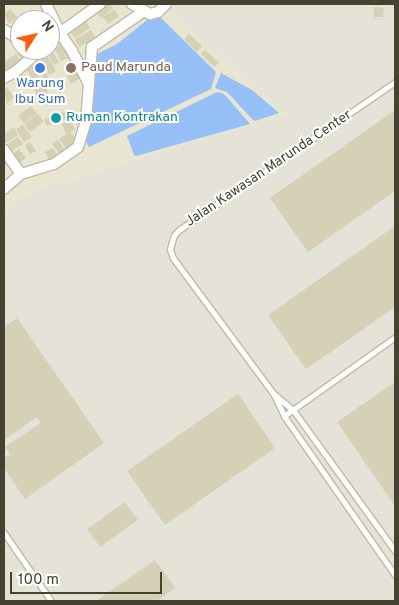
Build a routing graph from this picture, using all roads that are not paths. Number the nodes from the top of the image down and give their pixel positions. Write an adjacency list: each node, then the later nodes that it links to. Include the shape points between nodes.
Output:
1 (100, 4): 5 (street)
2 (132, 4): 4 (street)
3 (166, 4): 4 (street, via 158,12 150,14)
4 (144, 11): 8 (street, via 92,47)
5 (60, 33): 8 (street)
6 (29, 60): 7 (street)
7 (4, 78)
8 (88, 82): 11 (street, via 86,121 78,147 54,164)
9 (395, 82): 14 (lane, Jalan Kawasan Marunda Center, via 174,235 170,249 173,258)
10 (4, 150): 11 (street)
11 (21, 174): 12 (street)
12 (4, 189)
13 (395, 337): 15 (lane)
14 (272, 394): 15 (lane); 16 (lane, Jalan Kawasan Marunda Center)
15 (293, 410): 16 (lane); 18 (lane)
16 (284, 416): 19 (lane, Jalan Kawasan Marunda Center)
17 (4, 533): 20 (lane)
18 (395, 550)
19 (395, 575)
20 (51, 601)

